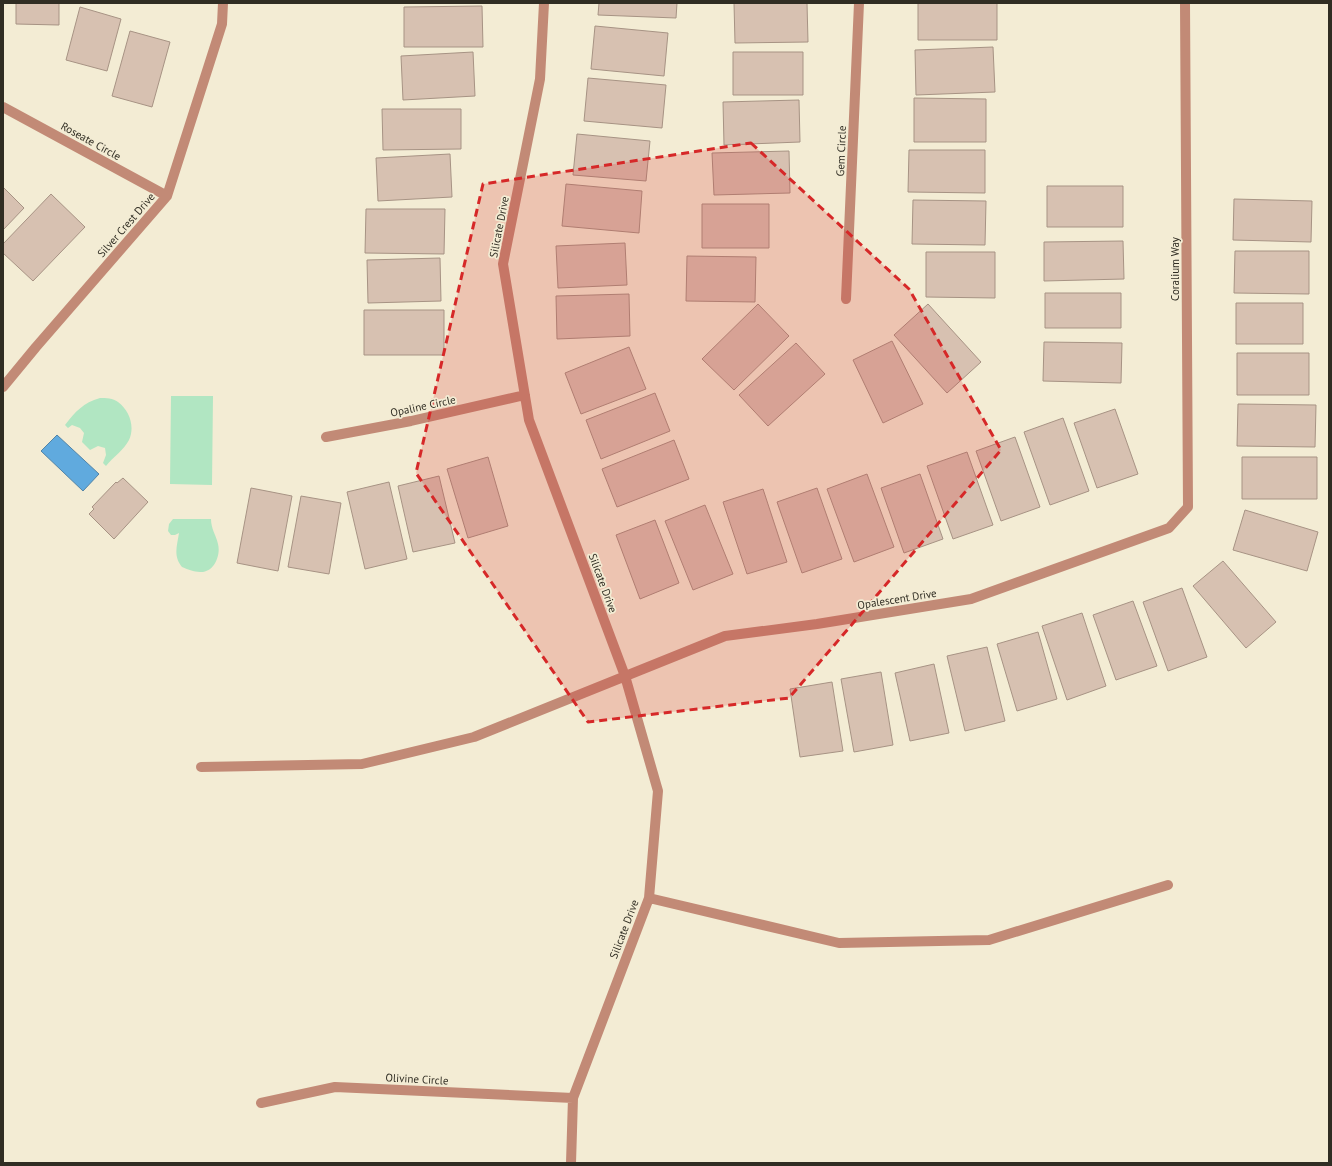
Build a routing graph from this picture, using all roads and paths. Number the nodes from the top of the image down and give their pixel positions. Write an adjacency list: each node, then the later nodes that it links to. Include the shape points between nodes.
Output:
1 (222, 3): 6 (street, Silver Crest Drive, via 222,24)
2 (544, 3): 9 (street, Silicate Drive, via 540,79 503,264)
3 (859, 3): 7 (street, Gem Circle)
4 (1185, 3): 11 (street, Coralium Way, via 1188,507)
5 (3, 106): 6 (street, Roseate Circle)
6 (167, 196): 8 (street, Silver Crest Drive)
7 (846, 299)
8 (5, 380)
9 (525, 395): 10 (street, Opaline Circle); 12 (street, Silicate Drive, via 530,420)
10 (326, 437)
11 (1169, 528): 12 (street, Opalescent Drive, via 971,599 725,636)
12 (625, 676): 13 (street, Opalescent Drive, via 474,737 362,764); 15 (street, Silicate Drive, via 658,791)
13 (201, 766)
14 (1168, 885): 15 (street, via 989,940 839,943)
15 (649, 898): 16 (street, Silicate Drive)
16 (573, 1098): 17 (street, Olivine Circle, via 335,1087); 18 (street, Silicate Drive)
17 (261, 1103)
18 (571, 1163)

